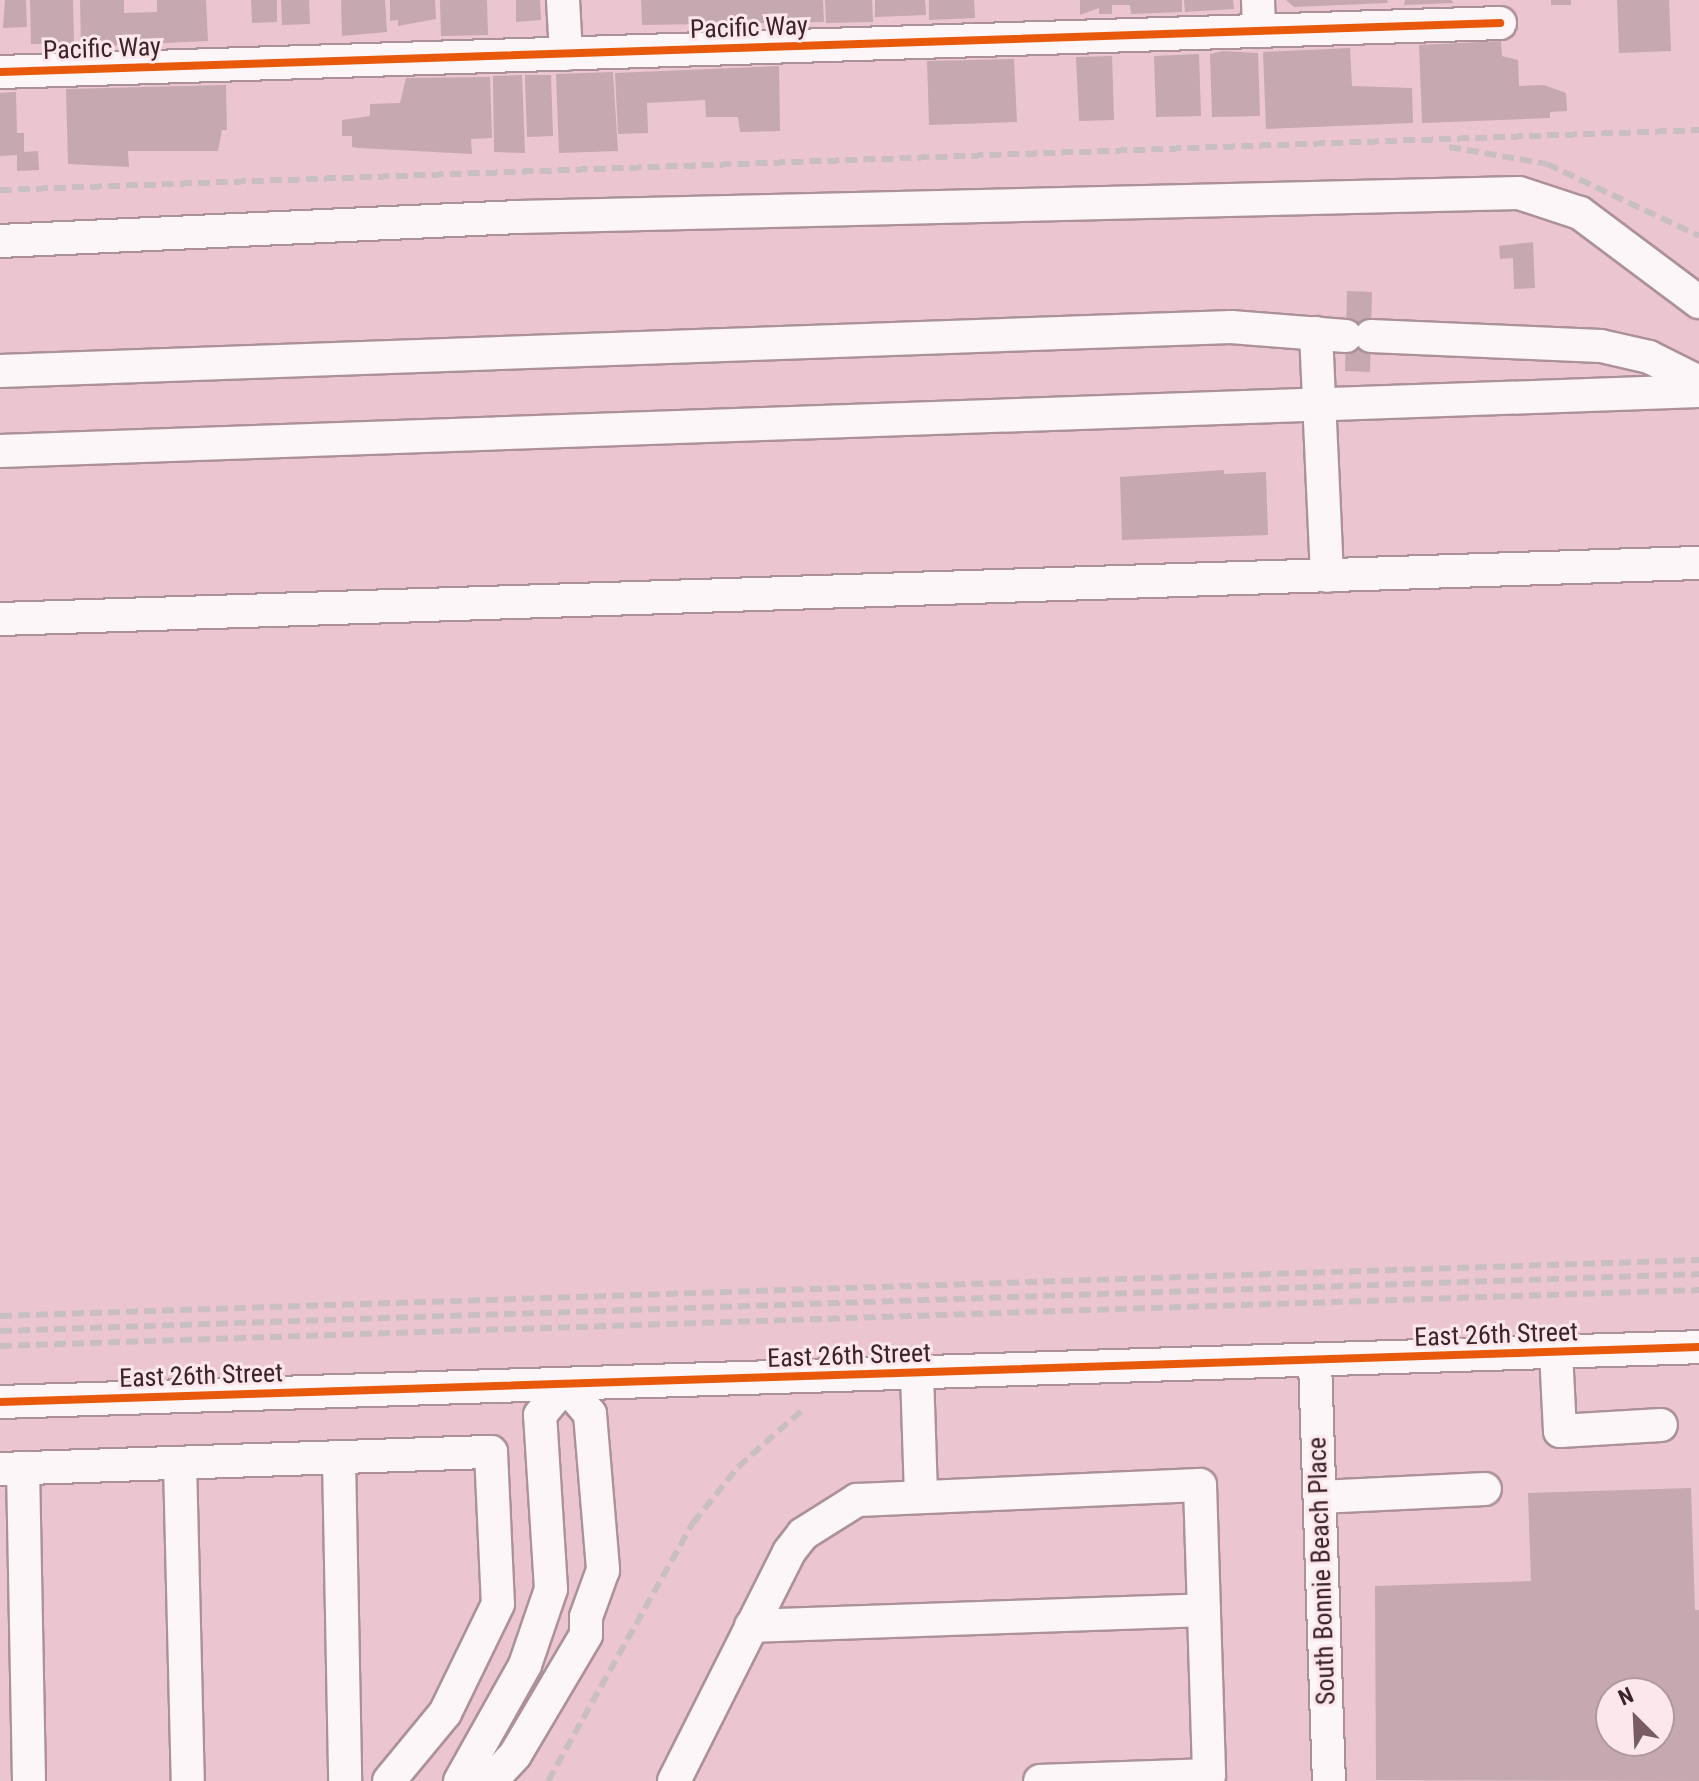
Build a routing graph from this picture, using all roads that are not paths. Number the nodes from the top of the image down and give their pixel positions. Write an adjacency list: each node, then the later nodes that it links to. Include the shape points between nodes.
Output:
1 (563, 0): 4 (street)
2 (1259, 16): 3 (street, Pacific Way); 4 (street, Pacific Way)
3 (1500, 23)
4 (566, 54): 5 (street, Pacific Way)
5 (0, 72)
6 (0, 241): 7 (street, via 518,217 1519,193 1580,213)
7 (1699, 302)
8 (1344, 335): 9 (street, via 1215,327); 10 (street, via 1601,346 1649,357); 12 (street)
9 (0, 371)
10 (1699, 382)
11 (1699, 391): 12 (street)
12 (1320, 405): 13 (street); 15 (street)
13 (0, 451)
14 (1699, 563): 15 (street)
15 (1327, 576): 16 (street)
16 (0, 619)
17 (1699, 1347): 18 (street, East 26th Street)
18 (1556, 1352): 19 (street, East 26th Street); 23 (street, via 1560,1431)
19 (1315, 1362): 20 (street, East 26th Street); 29 (street, South Bonnie Beach Place)
20 (917, 1374): 21 (street, East 26th Street); 28 (street)
21 (565, 1385): 22 (street, East 26th Street); 32 (street, via 540,1415 551,1589); 33 (street, via 590,1414 604,1558 586,1617 571,1627 502,1745)
22 (0, 1402)
23 (1661, 1425)
24 (339, 1458): 25 (street); 36 (street); 37 (street, via 491,1452 498,1604 445,1713)
25 (180, 1463): 26 (street); 35 (street)
26 (11, 1468): 34 (street)
27 (1485, 1489): 29 (street)
28 (921, 1494): 30 (street, via 1200,1485); 31 (street, via 863,1497 803,1534)
29 (1320, 1497): 42 (street, South Bonnie Beach Place)
30 (1204, 1610): 31 (street); 41 (street, via 1209,1775)
31 (751, 1626): 40 (street)
32 (529, 1645): 38 (street, via 512,1657); 39 (street, via 525,1665)
33 (495, 1774)
34 (29, 1781)
35 (188, 1781)
36 (345, 1781)
37 (389, 1781)
38 (440, 1781)
39 (460, 1781)
40 (674, 1781)
41 (1040, 1781)
42 (1329, 1781)

